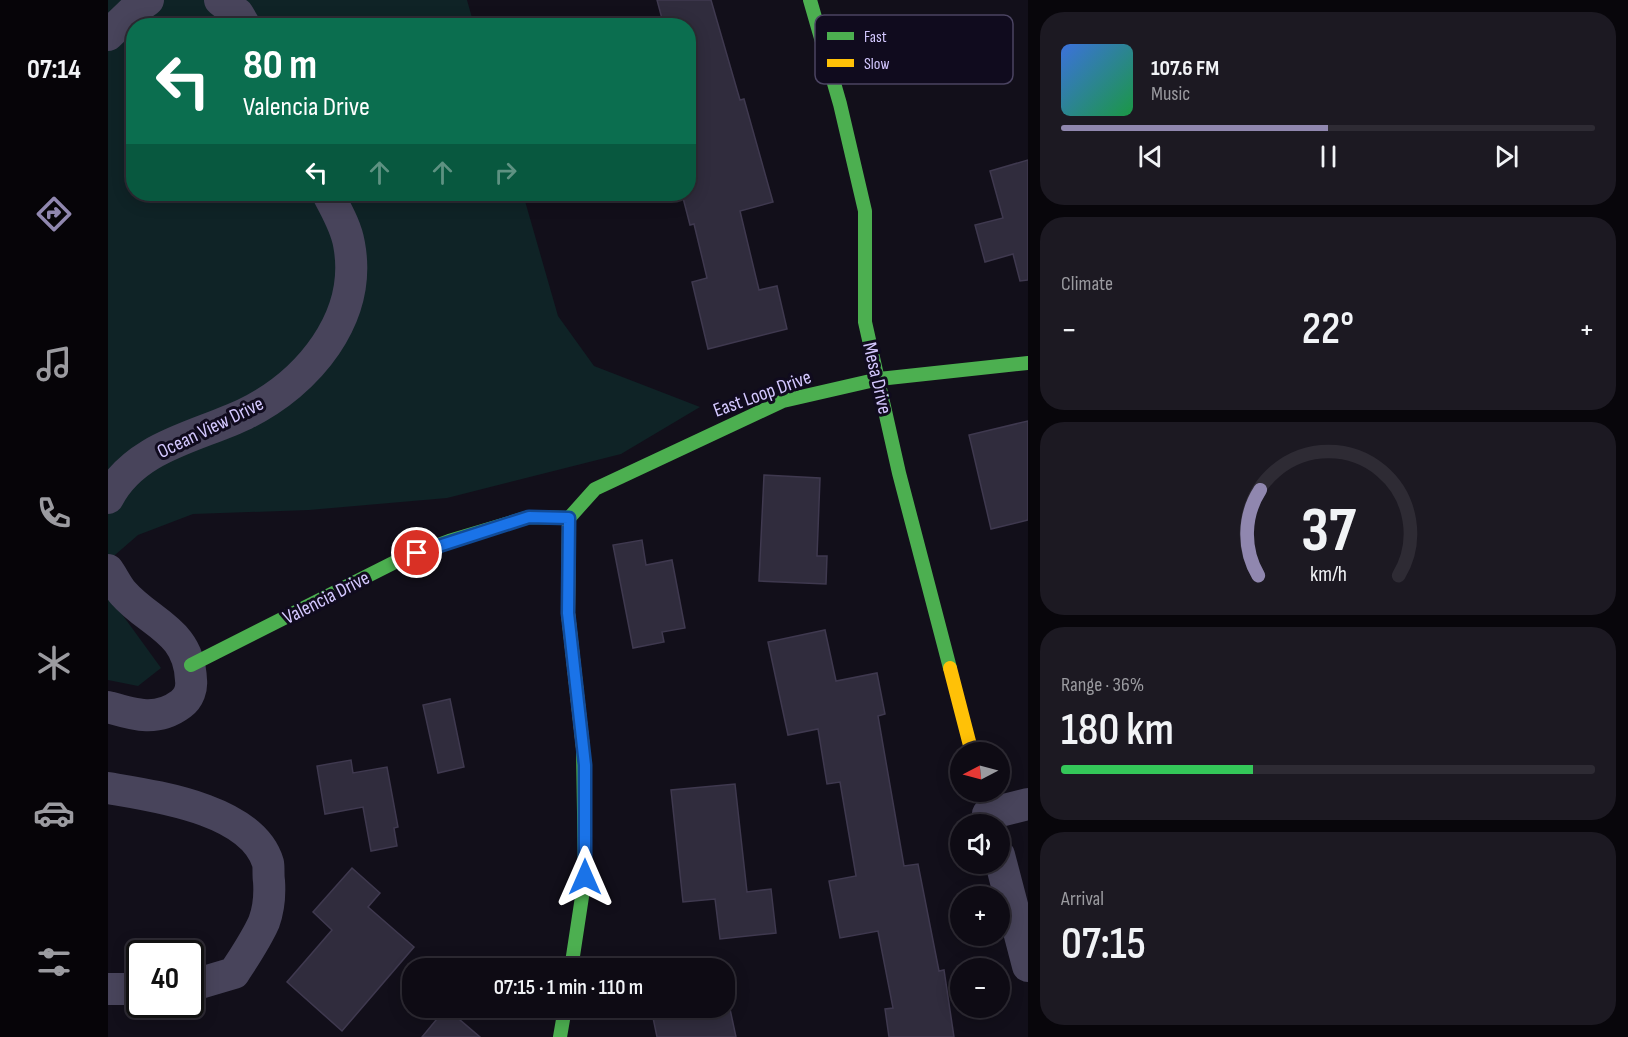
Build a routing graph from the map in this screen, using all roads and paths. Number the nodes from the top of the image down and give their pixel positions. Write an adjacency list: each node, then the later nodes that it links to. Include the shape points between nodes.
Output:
1 (148, 0): 4 (street)
2 (220, 0): 5 (street)
3 (810, 0): 6 (street, Mesa Drive)
4 (127, 18)
5 (240, 18)
6 (815, 18)
7 (126, 19): 8 (street)
8 (108, 35)
9 (834, 84): 12 (street, Mesa Drive, via 866,211 865,322)
10 (331, 201): 13 (street, Ocean View Drive, via 344,227 352,270 341,321 328,343 302,374 281,391 246,413 153,453 128,471)
11 (1028, 363): 12 (street, East Loop Drive)
12 (879, 379): 14 (street, East Loop Drive, via 802,395 722,428 595,489); 18 (street, Mesa Drive, via 899,473)
13 (108, 498)
14 (569, 518): 16 (street, Valencia Drive, via 529,517 401,559); 23 (street, via 568,613 585,765 585,877)
15 (108, 570): 16 (street, via 124,594 178,641)
16 (190, 665): 17 (street, via 192,687 185,701 169,713 135,715)
17 (108, 707)
18 (969, 742)
19 (108, 788): 25 (street, via 182,803 234,822 252,837 268,862 270,897 255,941 234,973)
20 (1028, 804): 21 (street)
21 (987, 810)
22 (1004, 874): 24 (street)
23 (573, 958)
24 (1028, 966)
25 (204, 982)
26 (126, 988): 27 (street)
27 (108, 989)
28 (563, 1018): 29 (street)
29 (560, 1037)

